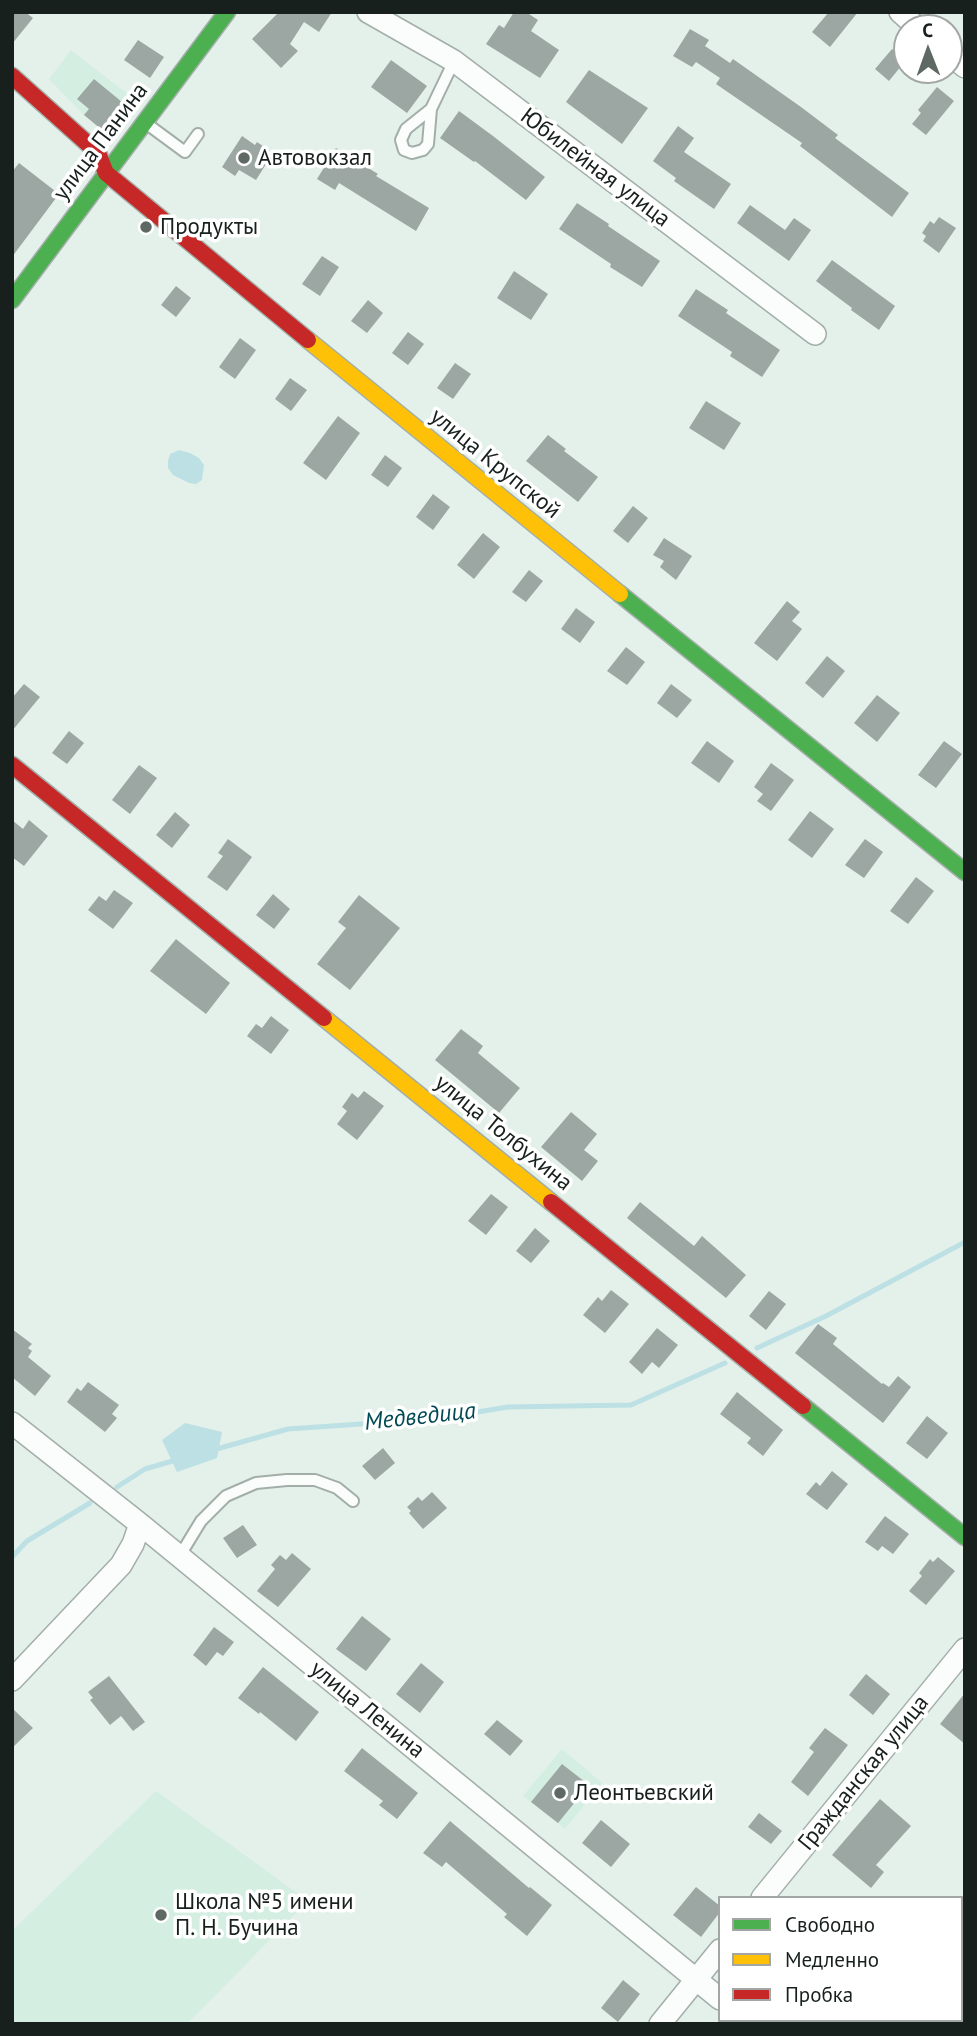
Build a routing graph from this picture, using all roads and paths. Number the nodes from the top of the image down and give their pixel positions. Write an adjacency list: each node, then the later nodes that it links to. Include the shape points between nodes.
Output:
1 (227, 12): 6 (street, улица Панина)
2 (368, 12): 3 (street, Юбилейная улица)
3 (454, 61): 5 (lane); 10 (street, Юбилейная улица)
4 (12, 76): 8 (street, улица Крупской, via 97,153)
5 (430, 108)
6 (145, 122): 7 (lane, via 185,152); 8 (street, улица Панина)
7 (198, 134)
8 (106, 173): 9 (street, улица Панина); 12 (street, улица Крупской)
9 (12, 300)
10 (815, 334)
11 (12, 765): 16 (street, улица Толбухина)
12 (965, 872)
13 (12, 1423): 15 (street, улица Ленина)
14 (353, 1501): 17 (lane, via 337,1488 315,1480 256,1483 226,1496 201,1521)
15 (140, 1524): 17 (street, улица Ленина); 19 (street, via 121,1565)
16 (965, 1537)
17 (179, 1557): 22 (street, улица Ленина)
18 (965, 1649): 20 (street, Гражданская улица)
19 (12, 1681)
20 (764, 1896)
21 (718, 1952): 22 (street)
22 (696, 1979): 23 (street, улица Ленина); 24 (street)
23 (718, 1996)
24 (660, 2024)

